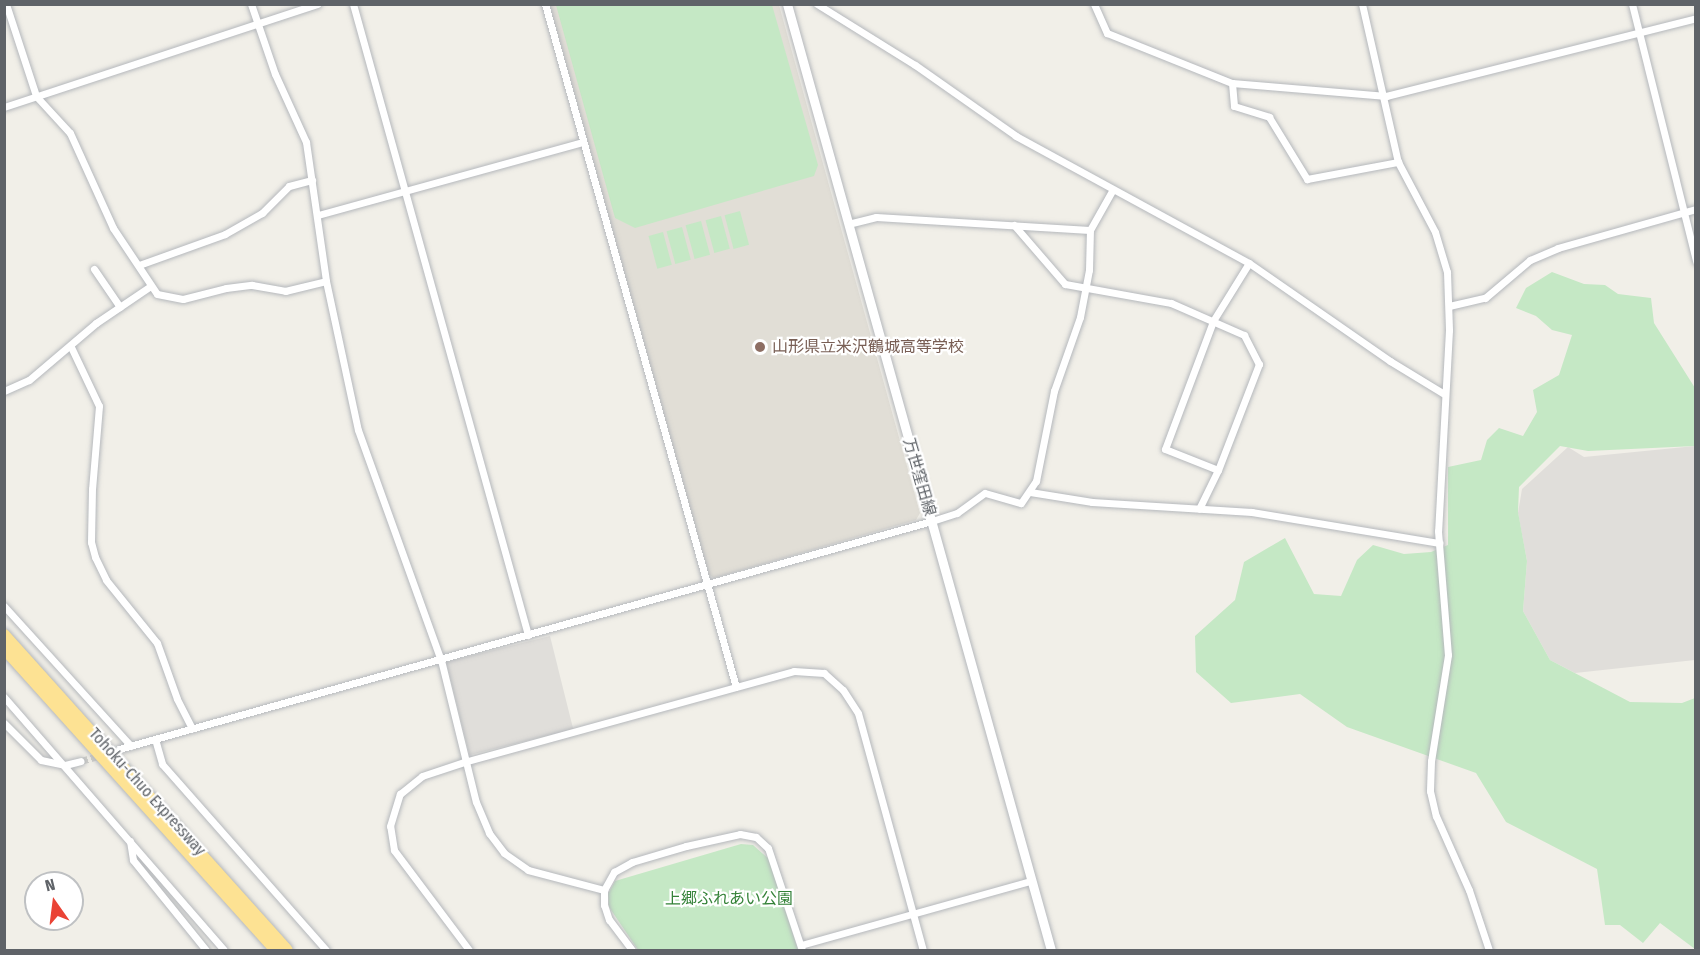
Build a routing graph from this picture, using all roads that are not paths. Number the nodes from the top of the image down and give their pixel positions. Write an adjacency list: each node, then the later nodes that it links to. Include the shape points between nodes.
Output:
1 (6, 4): 15 (street)
2 (251, 4): 12 (street)
3 (317, 4): 12 (street)
4 (353, 4): 22 (street)
5 (545, 4): 18 (street)
6 (787, 4): 26 (main road, 万世窪田線)
7 (817, 4): 21 (street, via 915,65 1016,136)
8 (1094, 4): 14 (street, via 1107,33)
9 (1362, 4): 16 (street)
10 (1632, 4): 13 (street)
11 (1695, 18): 13 (street)
12 (257, 24): 15 (street); 20 (street, via 306,142)
13 (1638, 32): 16 (street); 24 (street)
14 (1232, 83): 16 (street); 19 (street, via 1234,106 1269,117 1307,178)
15 (36, 96): 17 (street); 31 (street, via 70,132 113,228)
16 (1386, 96): 19 (street)
17 (4, 107)
18 (583, 142): 22 (street); 47 (street)
19 (1398, 162): 36 (street, via 1434,232 1447,272)
20 (312, 180): 25 (street); 31 (street, via 289,186 262,213 225,234)
21 (1112, 191): 28 (street); 30 (street)
22 (405, 192): 25 (street); 50 (street)
23 (1695, 209): 24 (street)
24 (1683, 212): 29 (street); 36 (street, via 1558,248 1530,260 1485,298)
25 (318, 215): 33 (street)
26 (848, 224): 27 (street, via 876,217); 45 (main road, 万世窪田線)
27 (1014, 225): 28 (street); 34 (street, via 1065,284)
28 (1090, 230): 34 (street)
29 (1695, 261)
30 (1249, 263): 38 (street); 41 (street)
31 (139, 266): 35 (street)
32 (94, 269): 37 (street)
33 (326, 281): 35 (street, via 285,291 252,285 226,288 171,300); 52 (street, via 358,430)
34 (1086, 286): 38 (street, via 1171,303); 43 (street, via 1063,375 1054,391 1042,457)
35 (149, 287): 37 (street)
36 (1449, 306): 41 (street)
37 (120, 307): 39 (street)
38 (1213, 321): 42 (street, via 1244,335 1259,364); 42 (street, via 1164,449)
39 (71, 347): 40 (street, via 29,380); 56 (street, via 99,406 92,549 106,580 157,643)
40 (4, 391)
41 (1444, 394): 46 (street)
42 (1218, 470): 44 (street)
43 (1030, 492): 44 (street, via 1092,502); 45 (street, via 1021,503 985,494 957,513)
44 (1199, 509): 46 (street, via 1252,512)
45 (932, 521): 47 (street); 64 (main road, 万世窪田線)
46 (1439, 543): 77 (street, via 1448,655 1430,791 1436,816 1469,890)
47 (707, 584): 50 (street); 53 (street)
48 (4, 606): 58 (street)
49 (4, 635): 71 (highway, Tohoku-Chuo Expressway)
50 (528, 635): 52 (street)
51 (4, 648): 70 (highway, Tohoku-Chuo Expressway)
52 (441, 660): 56 (street); 61 (street)
53 (736, 687): 61 (street); 66 (street, via 794,671 824,674 843,690 858,713)
54 (4, 697): 62 (street)
55 (4, 723): 62 (street, via 41,760)
56 (192, 728): 57 (street)
57 (155, 739): 58 (street); 72 (street, via 162,764)
58 (131, 746): 59 (street)
59 (119, 749)
60 (81, 761): 62 (street)
61 (464, 762): 65 (street, via 489,833 504,854 528,870); 73 (street, via 422,776 400,794 390,826 393,850)
62 (65, 765): 63 (street)
63 (129, 839): 68 (street, via 133,860); 69 (street)
64 (1030, 881): 66 (street); 76 (main road, 万世窪田線)
65 (604, 890): 67 (street, via 614,872 632,862 740,834 756,837 768,848); 74 (street, via 609,920)
66 (913, 915): 67 (street); 75 (street)
67 (802, 948)
68 (206, 951)
69 (224, 951)
70 (276, 951)
71 (287, 951)
72 (326, 951)
73 (469, 951)
74 (632, 951)
75 (922, 951)
76 (1051, 951)
77 (1489, 951)

